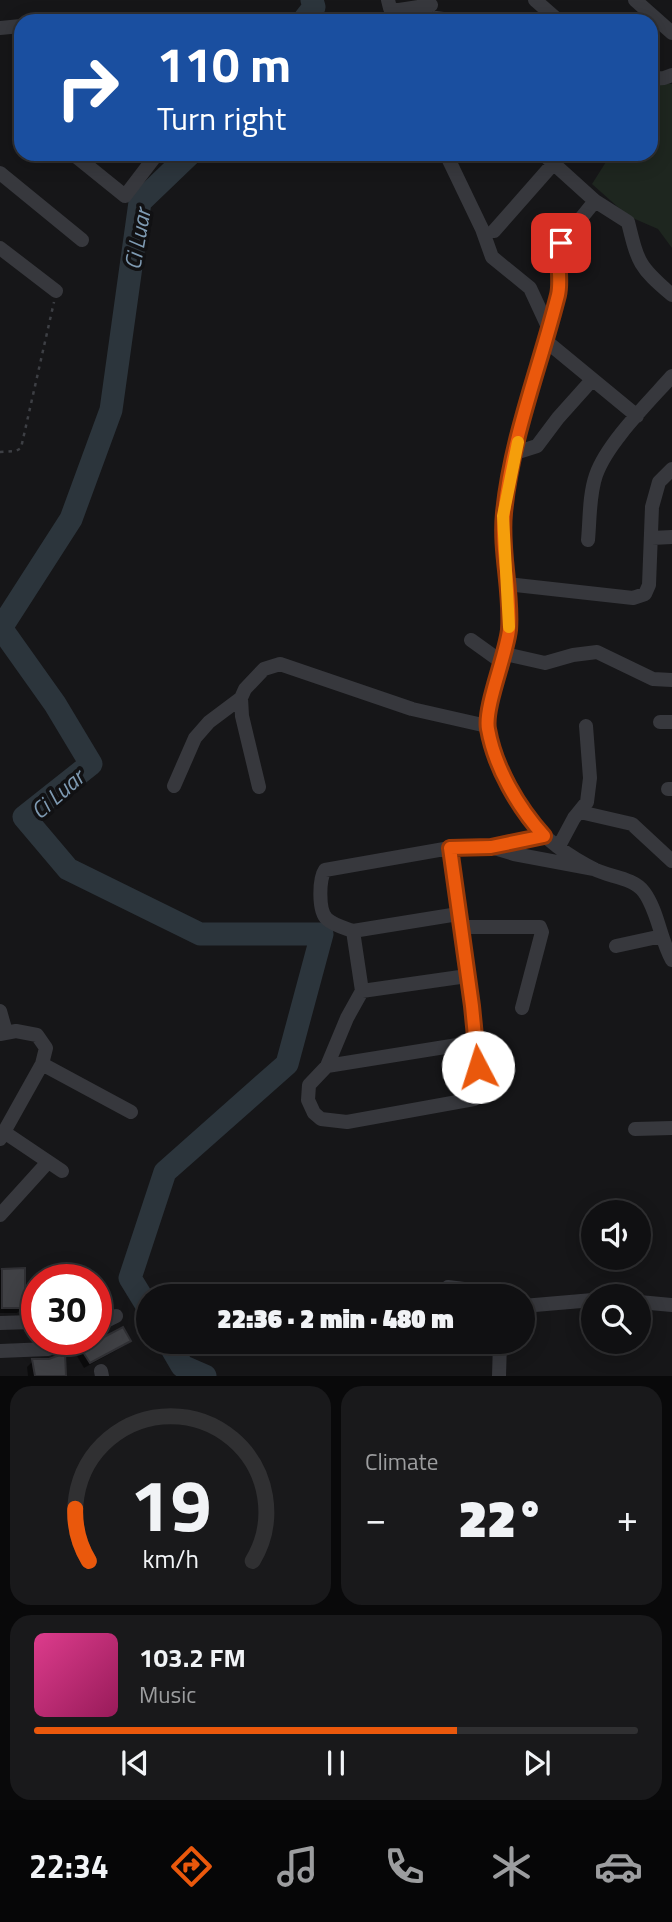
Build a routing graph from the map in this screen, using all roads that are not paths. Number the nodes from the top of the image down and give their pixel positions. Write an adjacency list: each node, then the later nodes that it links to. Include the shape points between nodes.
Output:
1 (388, 0): 4 (street, via 390,8 398,10)
2 (535, 0): 5 (street)
3 (635, 0): 6 (street)
4 (433, 11)
5 (551, 14)
6 (651, 14)
7 (658, 21): 8 (street)
8 (672, 33)
9 (81, 161): 10 (street, via 125,197)
10 (152, 161)
11 (449, 161): 21 (street, via 492,257 536,295)
12 (546, 161): 16 (street)
13 (550, 161): 15 (street)
14 (0, 173): 17 (street)
15 (595, 201): 20 (street, via 628,222 633,247 646,272); 21 (street, via 561,243 559,290)
16 (494, 231)
17 (82, 240)
18 (0, 248): 19 (street)
19 (56, 291)
20 (672, 295)
21 (547, 335): 23 (street); 25 (street)
22 (672, 376): 24 (street)
23 (592, 380): 24 (street); 25 (street, via 537,446)
24 (637, 416): 30 (street, via 596,473)
25 (515, 453): 31 (street, via 503,516)
26 (672, 469): 27 (street)
27 (665, 482): 29 (street, via 652,507)
28 (672, 537): 29 (street)
29 (652, 538): 31 (street, via 648,590 637,598)
30 (588, 540)
31 (507, 584): 33 (street, via 509,628)
32 (471, 640): 33 (street)
33 (504, 659): 34 (street, via 545,663 597,652 653,679); 36 (street)
34 (672, 680)
35 (241, 698): 36 (street, via 264,669 280,664 412,709); 38 (street, via 195,738); 39 (street)
36 (487, 726): 41 (street, via 517,799)
37 (586, 726): 40 (street, via 589,793)
38 (174, 786)
39 (259, 787)
40 (580, 812): 42 (street); 45 (street, via 632,824)
41 (544, 836): 42 (street); 43 (street)
42 (559, 846): 46 (street)
43 (491, 847): 44 (street); 46 (street)
44 (450, 848): 47 (street); 48 (street, via 325,870 320,882 324,915)
45 (670, 858)
46 (594, 869): 49 (street, via 629,881 644,892)
47 (459, 920): 48 (street); 52 (street); 54 (street, via 540,927)
48 (353, 931): 53 (street)
49 (662, 936): 50 (street); 51 (street)
50 (616, 946)
51 (672, 960)
52 (467, 976): 53 (street); 57 (street)
53 (362, 991): 59 (street)
54 (522, 1008)
55 (0, 1012): 56 (street)
56 (3, 1033): 58 (street, via 37,1035 46,1048)
57 (476, 1042): 59 (street); 59 (street, via 480,1091 474,1099 347,1122 321,1119 310,1107 309,1085)
58 (42, 1063): 60 (street); 63 (street)
59 (327, 1066)
60 (131, 1112)
61 (672, 1128): 62 (street)
62 (635, 1129)
63 (2, 1135): 64 (street)
64 (48, 1162): 65 (street); 66 (street)
65 (62, 1171)
66 (0, 1214)
67 (581, 1301): 69 (street)
68 (651, 1303): 70 (street)
69 (535, 1304)
70 (672, 1305)
71 (116, 1316): 72 (street)
72 (112, 1318)
73 (21, 1322): 74 (street)
74 (0, 1323)
75 (21, 1350): 76 (street)
76 (0, 1351)
77 (500, 1354): 78 (street)
78 (499, 1376)

